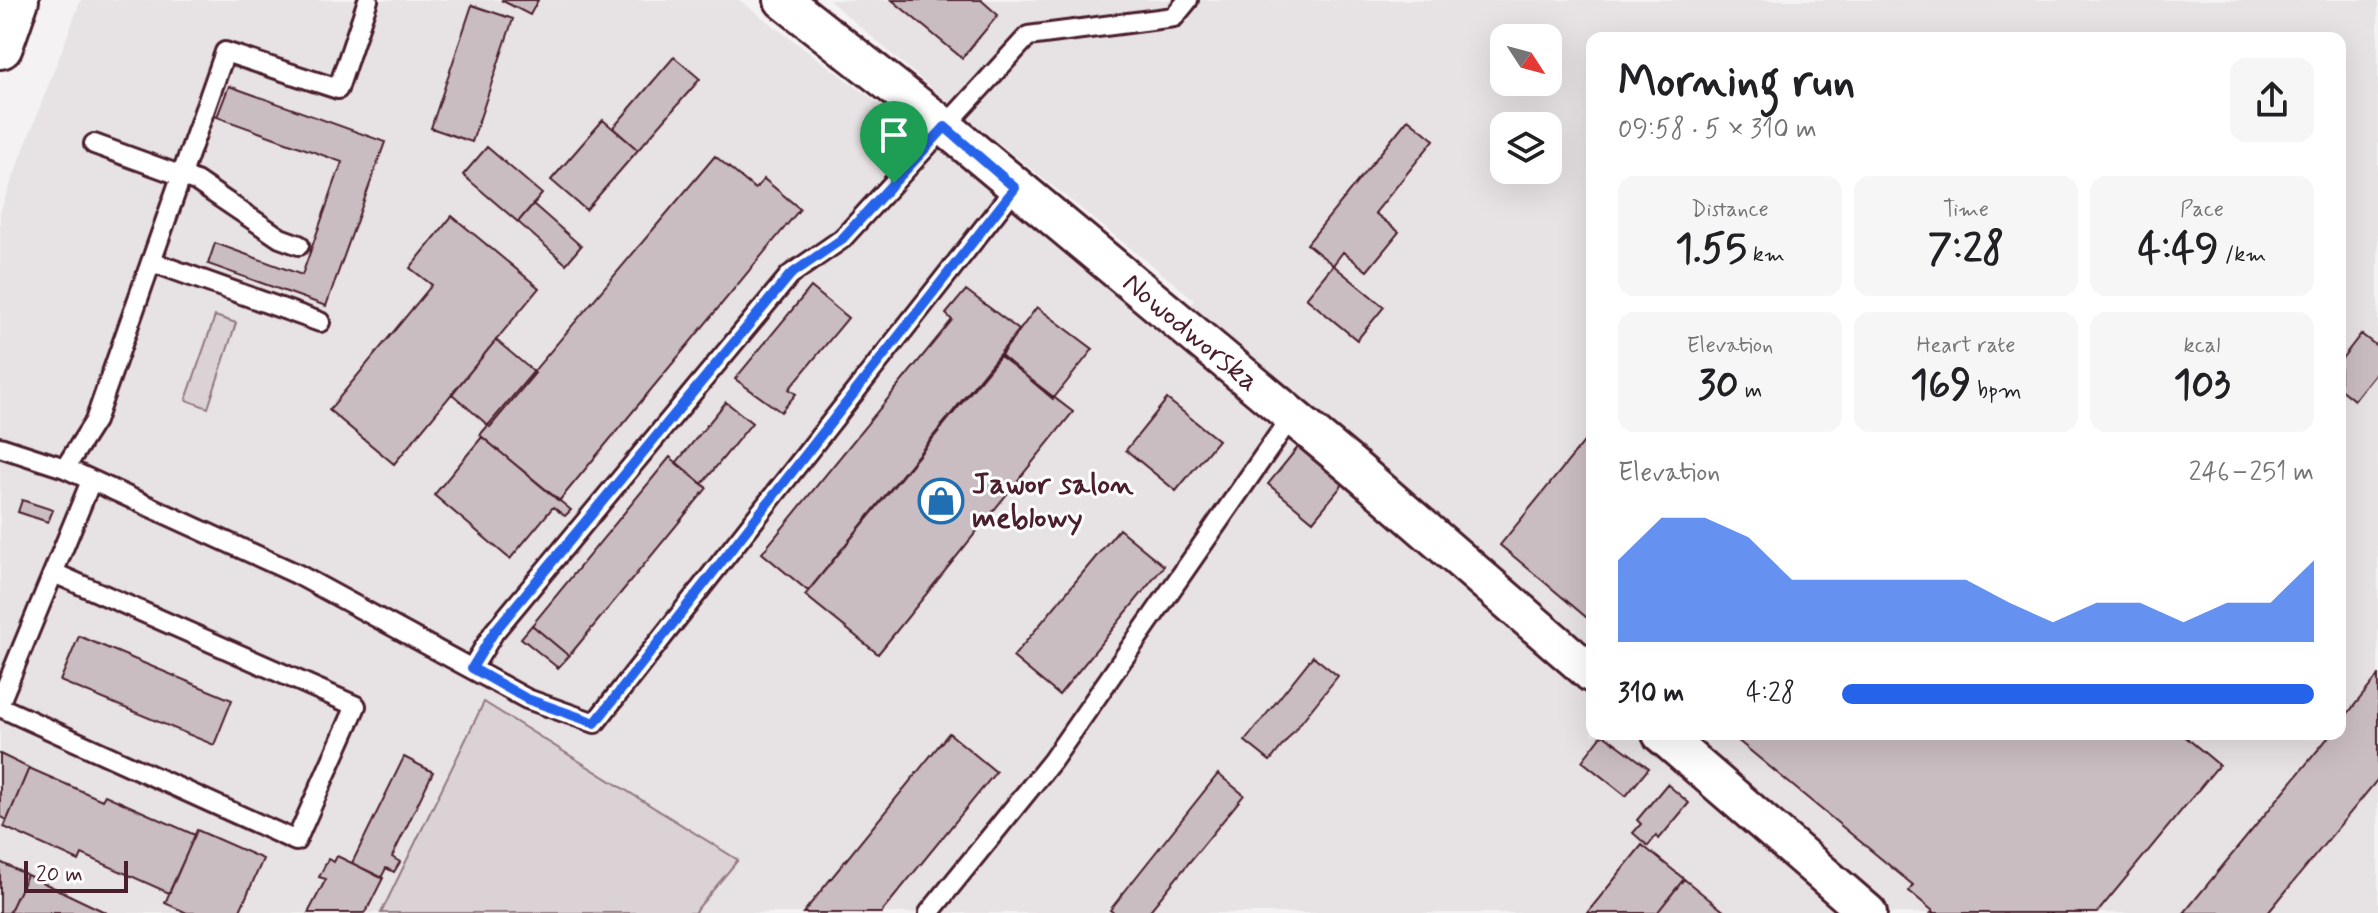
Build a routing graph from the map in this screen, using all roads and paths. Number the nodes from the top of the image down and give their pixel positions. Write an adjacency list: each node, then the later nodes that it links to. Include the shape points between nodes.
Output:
1 (16, 0): 5 (street)
2 (368, 0): 8 (lane, via 338,89 225,52)
3 (783, 0): 6 (street, Nowodworska)
4 (1188, 0): 6 (lane, via 1174,17 1028,36)
5 (0, 46)
6 (945, 127): 9 (street, Nowodworska); 18 (lane, via 842,239 790,275 494,632)
7 (94, 144): 8 (lane)
8 (182, 176): 10 (lane); 11 (lane)
9 (1015, 188): 13 (street, Nowodworska); 18 (lane, via 595,723 527,699)
10 (299, 245)
11 (152, 262): 12 (lane); 15 (lane, via 95,421)
12 (320, 322)
13 (1291, 417): 19 (street, Nowodworska); 22 (lane, via 1052,761)
14 (0, 447): 15 (lane)
15 (65, 468): 16 (lane)
16 (91, 481): 17 (lane); 18 (lane, via 297,574)
17 (54, 573): 20 (lane); 20 (lane, via 356,706 296,841)
18 (472, 668)
19 (1586, 669)
20 (0, 704)
21 (1668, 740): 23 (street)
22 (929, 913)
23 (1868, 913)

